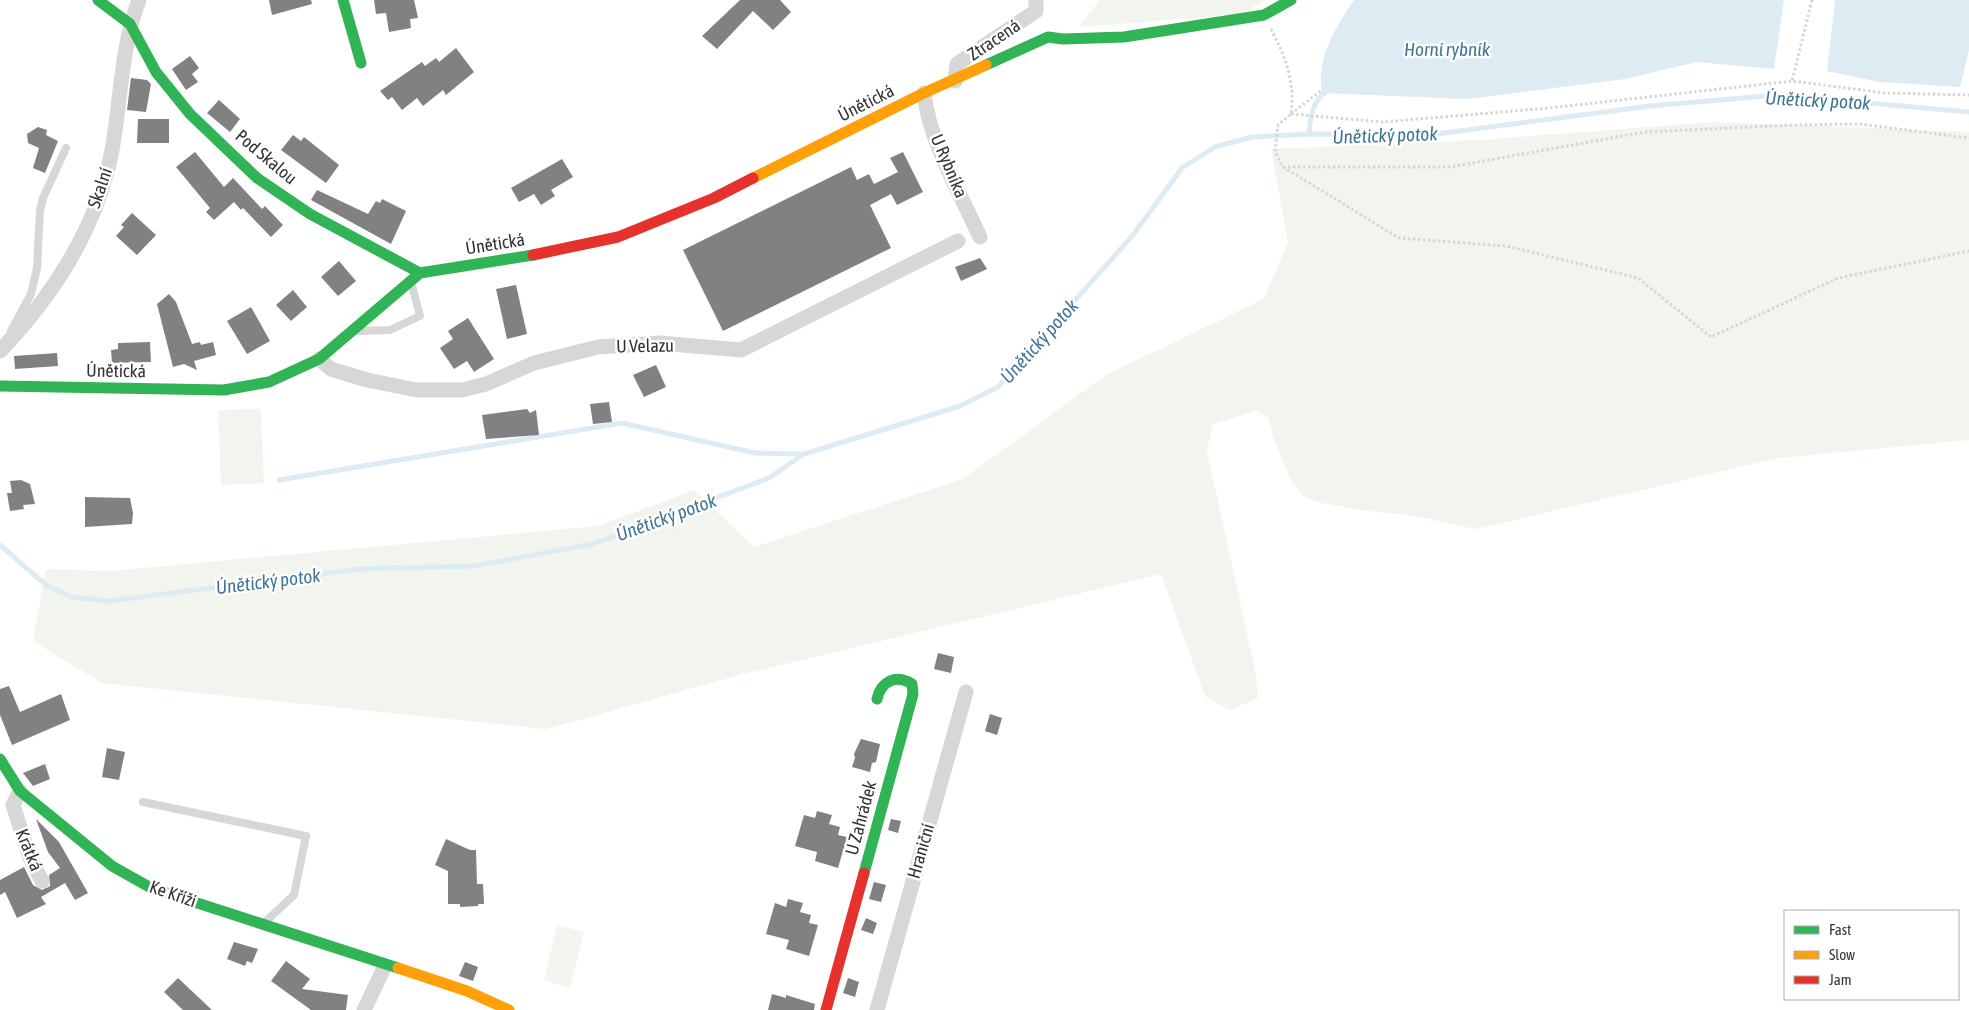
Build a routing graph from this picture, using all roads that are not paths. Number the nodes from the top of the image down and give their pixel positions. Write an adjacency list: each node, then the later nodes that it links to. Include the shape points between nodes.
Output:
1 (98, 0): 6 (street)
2 (139, 0): 6 (street, Skalní)
3 (343, 0): 7 (street)
4 (1036, 0): 8 (street, Ztracená, via 1036,11 957,64)
5 (1291, 0): 8 (street, Únětická, via 1264,15 1124,37 1062,40 1048,37)
6 (130, 24): 13 (street, Pod Skalou, via 156,72 190,114 257,178 310,214); 16 (street, Skalní, via 111,152 100,193 70,262 26,324)
7 (361, 63)
8 (954, 81): 9 (street, Únětická)
9 (924, 94): 11 (street, U Rybníka, via 937,142); 13 (street, Únětická, via 714,198 618,237 530,256)
10 (66, 148): 16 (lane, via 43,198 37,268 31,294)
11 (980, 237)
12 (958, 241): 17 (street, U Velazu, via 741,350 660,343 598,346 534,363 486,384 462,390 417,390 367,380 331,369)
13 (420, 273): 14 (street, Únětická)
14 (411, 281): 15 (street, Únětická); 15 (lane, via 420,316 390,330)
15 (352, 331): 17 (street, Únětická)
16 (0, 350)
17 (320, 359): 18 (street, Únětická, via 269,382 224,390)
18 (0, 386)
19 (966, 692): 30 (street, Hraniční)
20 (877, 700): 29 (street, U Zahrádek, via 878,690 894,678 906,679 912,684 913,694)
21 (0, 759): 22 (street, Ke Kříži)
22 (20, 791): 24 (street, Krátká, via 13,805 30,858); 25 (street, Ke Kříži, via 128,877 150,888)
23 (143, 802): 25 (lane, via 306,836 294,894)
24 (42, 881)
25 (263, 924): 26 (street, Ke Kříži)
26 (385, 966): 27 (street); 28 (street, Ke Kříži, via 467,991)
27 (364, 1010)
28 (509, 1010)
29 (826, 1010)
30 (877, 1010)

